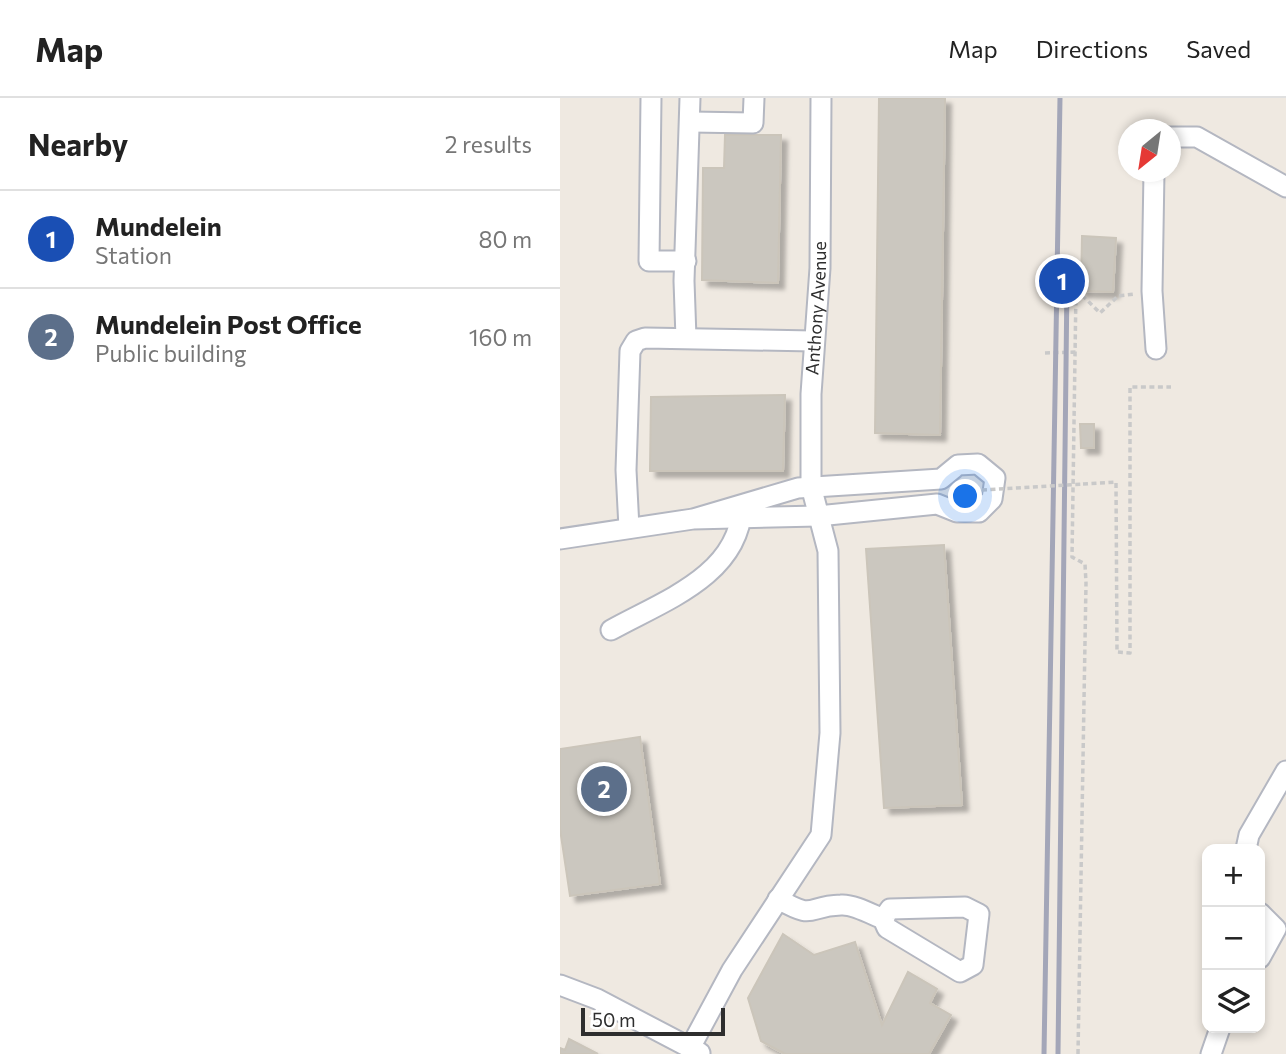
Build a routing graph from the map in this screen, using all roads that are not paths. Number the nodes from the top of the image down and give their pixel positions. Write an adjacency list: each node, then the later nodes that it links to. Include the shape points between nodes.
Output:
1 (651, 98): 9 (street, via 649,261)
2 (690, 98): 5 (street)
3 (754, 98): 5 (street, via 753,123)
4 (821, 98): 11 (street, Anthony Avenue, via 820,268)
5 (691, 122): 9 (street)
6 (1181, 137): 8 (street, via 1197,138)
7 (1154, 182): 12 (street)
8 (1286, 187)
9 (686, 261): 10 (street)
10 (686, 338): 11 (street); 16 (street, via 645,338 636,341 630,351)
11 (813, 341): 13 (street, Anthony Avenue)
12 (1156, 349)
13 (811, 486): 14 (street); 15 (street, Anthony Avenue); 15 (street, via 942,478 958,466 978,464 995,478 992,499 979,512 957,512 937,504)
14 (742, 511): 15 (street); 16 (street); 18 (street, via 734,545 705,578)
15 (818, 516): 21 (street, Anthony Avenue, via 828,551 830,733 821,835)
16 (629, 528): 17 (street)
17 (560, 539)
18 (611, 630)
19 (1286, 771): 20 (street)
20 (1247, 844)
21 (778, 898): 23 (street, via 810,913 842,904); 28 (street, Anthony Avenue, via 732,970)
22 (1265, 917): 24 (street)
23 (883, 919): 23 (street, via 887,928 960,972 973,965 979,914 965,907 890,909)
24 (1281, 930): 25 (street)
25 (1265, 951)
26 (560, 985): 28 (street, via 597,999)
27 (1218, 1033): 29 (street)
28 (695, 1051)
29 (1211, 1054)

